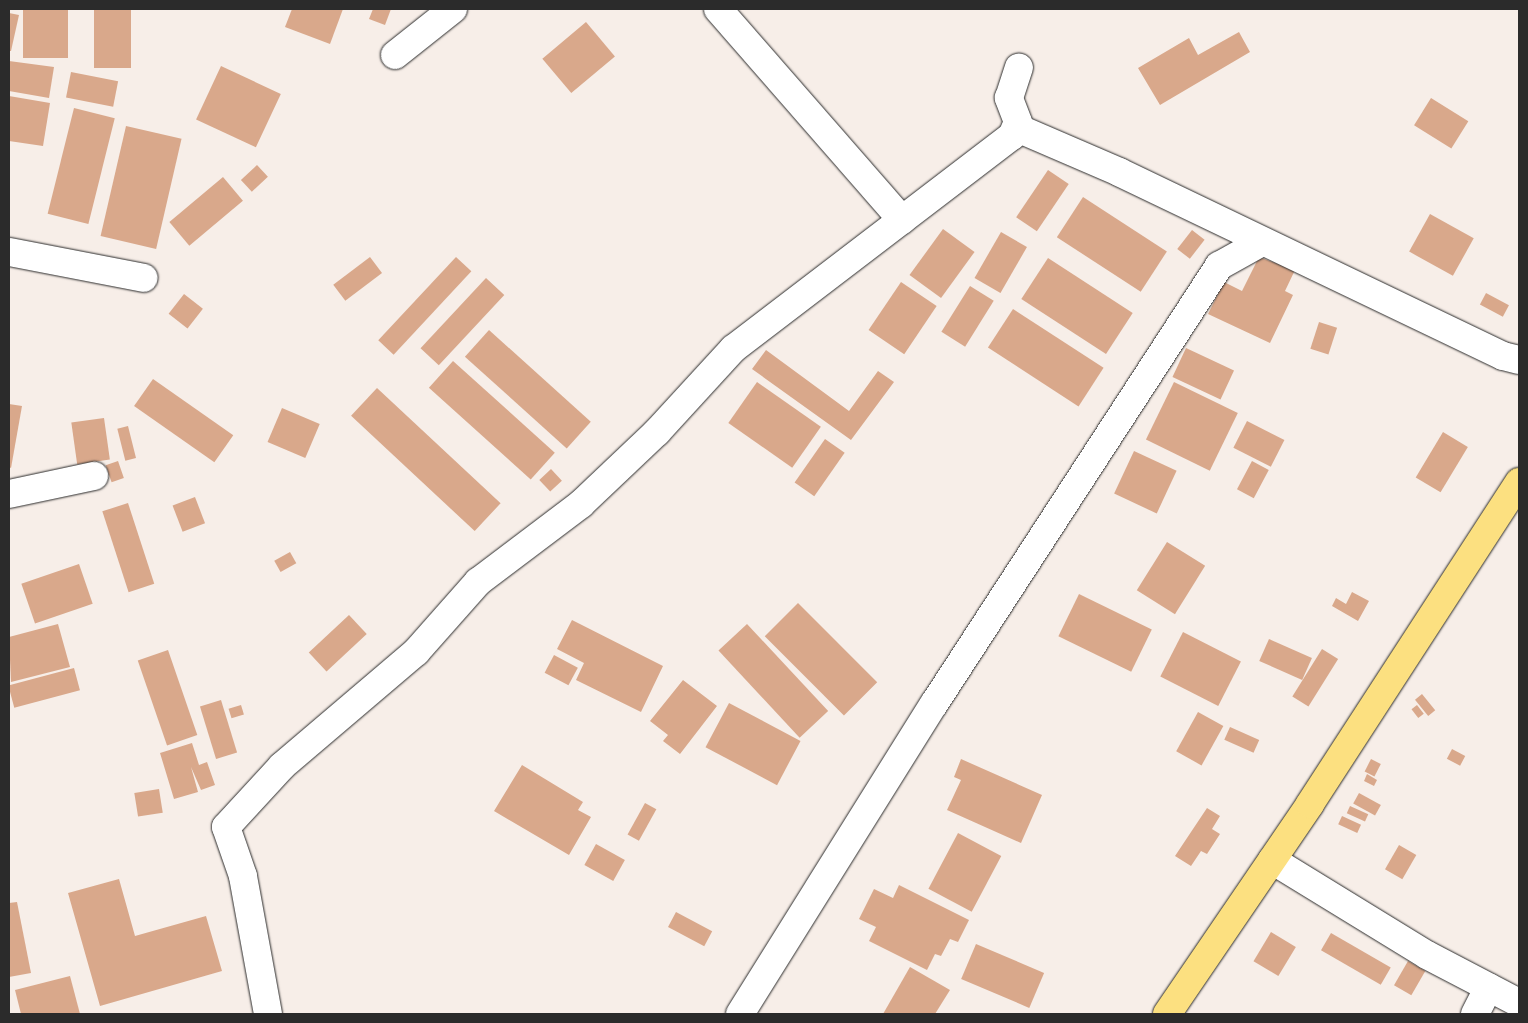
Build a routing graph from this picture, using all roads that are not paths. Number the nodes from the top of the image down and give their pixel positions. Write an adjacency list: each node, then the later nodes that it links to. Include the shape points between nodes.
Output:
1 (453, 9): 3 (street)
2 (718, 9): 6 (street)
3 (395, 55)
4 (1019, 68): 5 (street, via 1009,98 1018,122)
5 (1017, 128): 6 (street, via 1012,136); 7 (street, via 1119,172)
6 (902, 220): 19 (street, via 733,349 657,432 581,504 478,582 416,652 282,766 226,828 243,876)
7 (1217, 221): 8 (street); 10 (street)
8 (1262, 242): 10 (street); 12 (street, via 1503,356)
9 (9, 252): 11 (street)
10 (1218, 266): 20 (street, via 934,704)
11 (144, 278)
12 (1519, 360)
13 (94, 476): 15 (street)
14 (1519, 482): 16 (main road)
15 (9, 494)
16 (1272, 860): 17 (street, via 1428,955); 21 (main road)
17 (1489, 987): 18 (street); 22 (street)
18 (1519, 1003)
19 (268, 1014)
20 (740, 1014)
21 (1167, 1014)
22 (1475, 1014)

